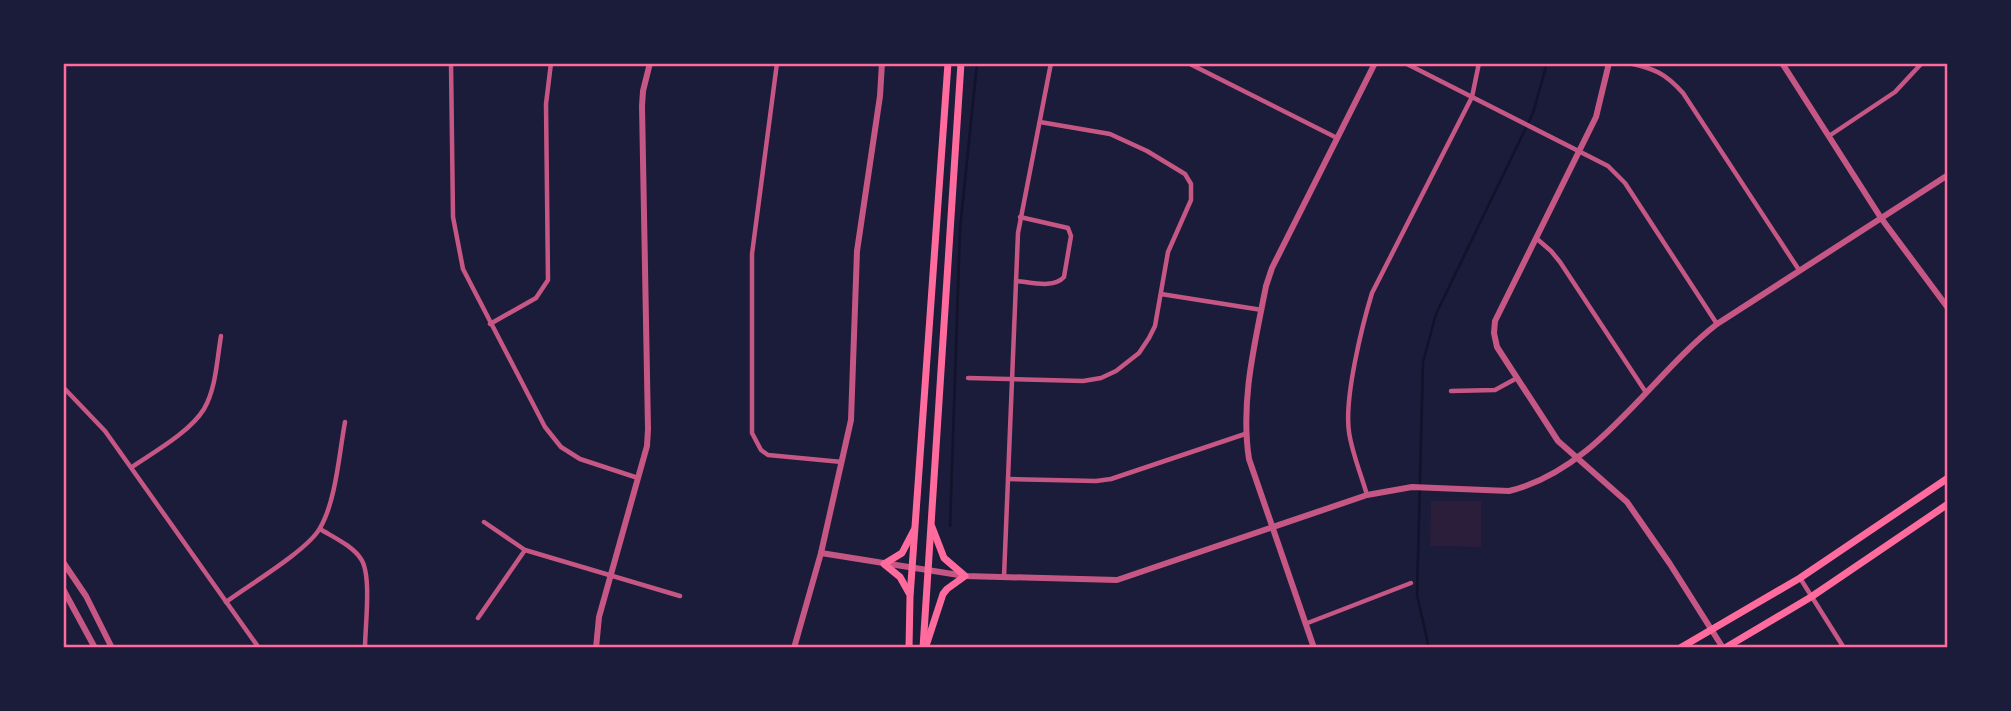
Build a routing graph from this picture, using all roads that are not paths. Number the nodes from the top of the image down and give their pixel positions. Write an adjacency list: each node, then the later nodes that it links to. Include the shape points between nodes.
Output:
1 (450, 63): 31 (street, via 453,217 463,269)
2 (551, 63): 31 (street, via 546,104 548,280 536,298)
3 (650, 63): 45 (street, via 642,106 648,429)
4 (777, 63): 43 (street, via 752,254 752,433 768,455)
5 (882, 63): 43 (street, via 857,251 851,421)
6 (948, 63): 52 (main road)
7 (961, 63): 51 (main road)
8 (1051, 63): 18 (street)
9 (1188, 63): 20 (street)
10 (1375, 63): 20 (street)
11 (1405, 63): 17 (street)
12 (1479, 63): 17 (street)
13 (1609, 63): 21 (street, via 1596,117)
14 (1629, 63): 26 (street, via 1656,70 1684,93)
15 (1782, 63): 19 (street)
16 (1922, 63): 19 (street, via 1895,92)
17 (1472, 97): 21 (street); 48 (street, via 1372,293 1363,323 1349,432)
18 (1040, 121): 23 (street); 28 (street, via 1110,134 1185,174 1191,184 1191,200 1168,252)
19 (1829, 135): 24 (street)
20 (1337, 138): 30 (street, via 1272,268)
21 (1580, 151): 25 (street); 32 (street, via 1608,166 1625,183)
22 (1948, 175): 24 (street)
23 (1020, 217): 27 (street); 27 (street, via 1061,225 1071,236 1059,282)
24 (1881, 218): 26 (street); 29 (street)
25 (1536, 238): 34 (street, via 1494,321 1497,347); 39 (street, via 1560,262)
26 (1799, 270): 32 (street)
27 (1016, 281): 36 (street)
28 (1161, 293): 30 (street); 36 (street, via 1149,338 1139,353 1116,371 1083,381)
29 (1948, 308)
30 (1262, 310): 41 (street, via 1248,384)
31 (490, 324): 45 (street, via 545,427 561,447 580,459)
32 (1717, 324): 39 (street)
33 (221, 336): 44 (street, via 204,410 186,429)
34 (1517, 377): 38 (street, via 1495,390); 42 (street, via 1558,441)
35 (968, 378): 36 (street)
36 (1012, 380): 47 (street)
37 (63, 387): 44 (street, via 105,430)
38 (1451, 391)
39 (1645, 391): 42 (street)
40 (345, 422): 54 (street, via 329,507)
41 (1245, 434): 47 (street, via 1111,479); 53 (street)
42 (1577, 459): 48 (street, via 1509,491 1416,488); 73 (street, via 1627,502)
43 (843, 462): 56 (street)
44 (132, 467): 70 (street)
45 (638, 478): 61 (street)
46 (1948, 478): 64 (main road)
47 (1008, 479): 63 (street)
48 (1367, 495): 53 (street)
49 (1948, 504): 69 (main road)
50 (484, 522): 55 (street)
51 (930, 523): 60 (main road); 62 (main road, via 944,558)
52 (916, 525): 58 (main road, via 903,551); 59 (main road)
53 (1272, 527): 63 (street, via 1117,580); 72 (street)
54 (320, 529): 70 (street, via 307,544); 77 (street, via 361,558 366,571)
55 (525, 550): 61 (street); 71 (street)
56 (821, 553): 58 (street); 79 (street)
57 (63, 562): 75 (street)
58 (884, 564): 59 (street); 68 (main road, via 901,578)
59 (914, 568): 60 (street); 68 (main road)
60 (928, 571): 62 (street); 81 (main road)
61 (609, 576): 67 (street); 78 (street, via 598,617)
62 (965, 576): 63 (street); 81 (main road, via 943,594)
63 (1004, 577)
64 (1800, 578): 69 (street); 73 (main road)
65 (1411, 583): 72 (street)
66 (63, 589): 74 (street)
67 (680, 596)
68 (910, 597): 80 (main road)
69 (1811, 597): 84 (main road); 85 (street)
70 (226, 602): 76 (street)
71 (478, 618)
72 (1305, 624): 82 (street)
73 (1713, 631): 83 (main road); 84 (street)
74 (95, 648)
75 (112, 648)
76 (259, 648)
77 (365, 648)
78 (596, 648)
79 (794, 648)
80 (909, 648)
81 (924, 648)
82 (1314, 648)
83 (1680, 648)
84 (1724, 648)
85 (1844, 648)

